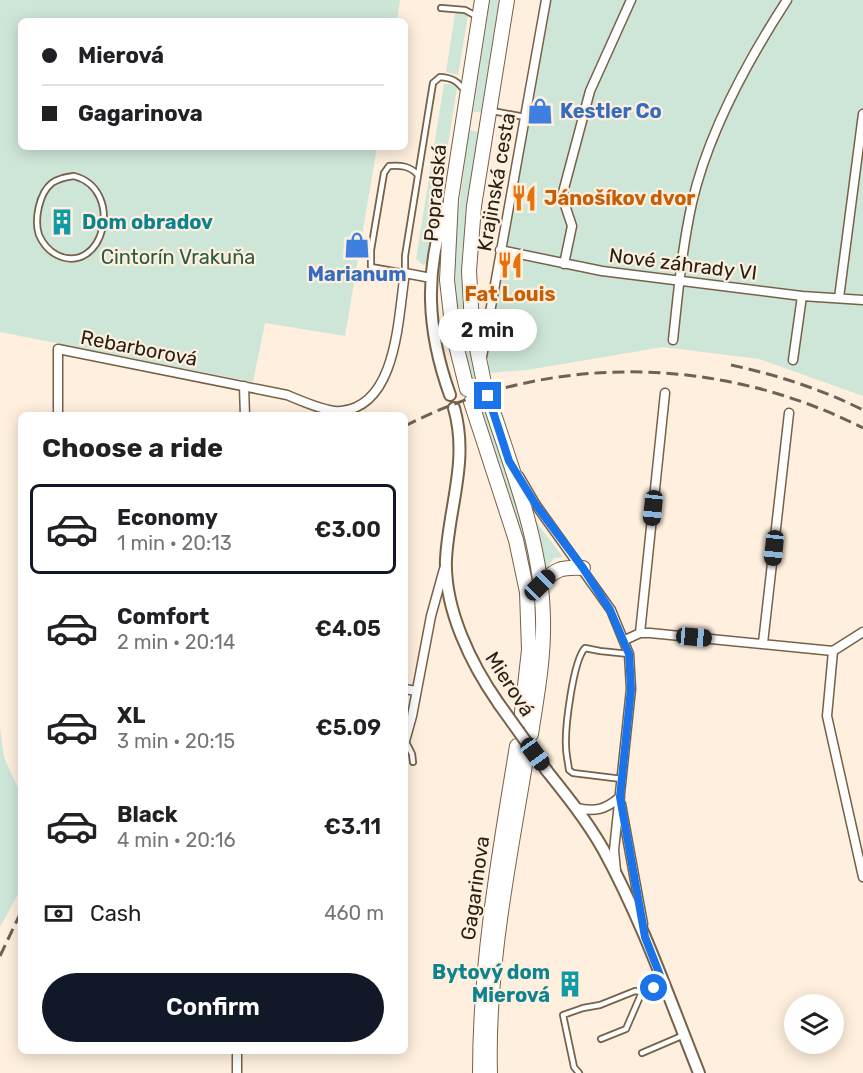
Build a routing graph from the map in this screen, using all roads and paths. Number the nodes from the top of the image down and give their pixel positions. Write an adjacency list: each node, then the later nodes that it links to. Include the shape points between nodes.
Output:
1 (482, 0): 7 (main road, Popradská)
2 (507, 0): 9 (main road, Popradská)
3 (546, 0): 11 (street, Krajinská cesta)
4 (631, 0): 16 (street, via 590,91 562,196 572,226)
5 (787, 0): 19 (street, via 717,127 693,200)
6 (441, 8): 7 (lane, via 465,10)
7 (479, 18): 8 (main road, Popradská)
8 (466, 93): 12 (lane, via 451,78 440,77 433,83); 13 (main road, Popradská)
9 (489, 110): 11 (lane); 25 (main road, Popradská, via 474,206 469,271 471,316)
10 (863, 114): 21 (street)
11 (525, 117): 15 (street, Krajinská cesta)
12 (418, 176): 17 (lane); 17 (lane, via 414,170 401,166 389,166 384,173 371,250 371,267)
13 (451, 199): 18 (street, via 441,224); 45 (main road, Popradská, via 447,280 453,333 516,540 527,592 530,650)
14 (37, 229): 14 (lane, via 37,217 50,184 74,176 94,186 104,208 101,231 83,257 65,258 54,253 46,247)
15 (500, 250): 16 (street, Nové záhrady VI); 25 (street, Krajinská cesta)
16 (564, 264): 19 (street, Nové záhrady VI)
17 (405, 273): 18 (street); 26 (street, Rebarborová, via 390,363 370,398 340,412 287,394)
18 (431, 278): 28 (street, via 433,333)
19 (680, 281): 20 (street, Nové záhrady VI); 23 (street)
20 (802, 296): 21 (street, Nové záhrady VI); 24 (street)
21 (839, 297): 22 (street, Nové záhrady VI)
22 (863, 300)
23 (673, 339)
24 (793, 360)
25 (484, 383): 33 (main road)
26 (244, 386): 30 (street, Rebarborová, via 58,349); 31 (street)
27 (665, 393): 38 (street)
28 (450, 395)
29 (454, 408): 34 (street, Mierová, via 461,456)
30 (58, 412)
31 (245, 412)
32 (789, 413): 40 (street)
33 (509, 461): 35 (street, Mierová); 36 (main road, via 529,527)
34 (446, 560): 44 (street); 54 (street, Mierová, bridge, via 461,635 478,671)
35 (583, 568): 36 (main road, via 554,571); 39 (street, Mierová)
36 (540, 585): 47 (main road, via 543,651)
37 (863, 632): 41 (street)
38 (640, 633): 39 (street); 40 (street)
39 (625, 640): 42 (street, Mierová)
40 (763, 643): 41 (street)
41 (833, 651): 56 (street, via 826,716)
42 (629, 654): 52 (street, Mierová, via 631,689); 52 (lane, via 585,648 580,654 574,673 566,746 573,773)
43 (408, 690): 44 (street)
44 (416, 691): 46 (street)
45 (521, 721)
46 (408, 730)
47 (531, 734)
48 (408, 746): 51 (lane)
49 (517, 746): 65 (main road, Gagarinova, via 483,973)
50 (526, 759): 66 (main road, Gagarinova, via 502,908)
51 (413, 762)
52 (622, 779): 53 (street, Mierová)
53 (620, 797): 54 (street, via 596,811); 55 (street, Mierová, via 614,850); 57 (street, Mierová)
54 (576, 808): 55 (street, Mierová)
55 (616, 874): 57 (street, Mierová)
56 (863, 877)
57 (645, 937): 58 (street, Mierová)
58 (663, 983): 59 (lane); 60 (street, Mierová)
59 (642, 992): 61 (lane, via 626,1029); 67 (lane, via 563,1015 574,1067)
60 (684, 1035): 62 (lane); 68 (street, Mierová)
61 (601, 1039)
62 (642, 1053)
63 (237, 1054): 64 (street)
64 (237, 1073)
65 (480, 1073)
66 (490, 1073)
67 (579, 1073)
68 (699, 1073)

